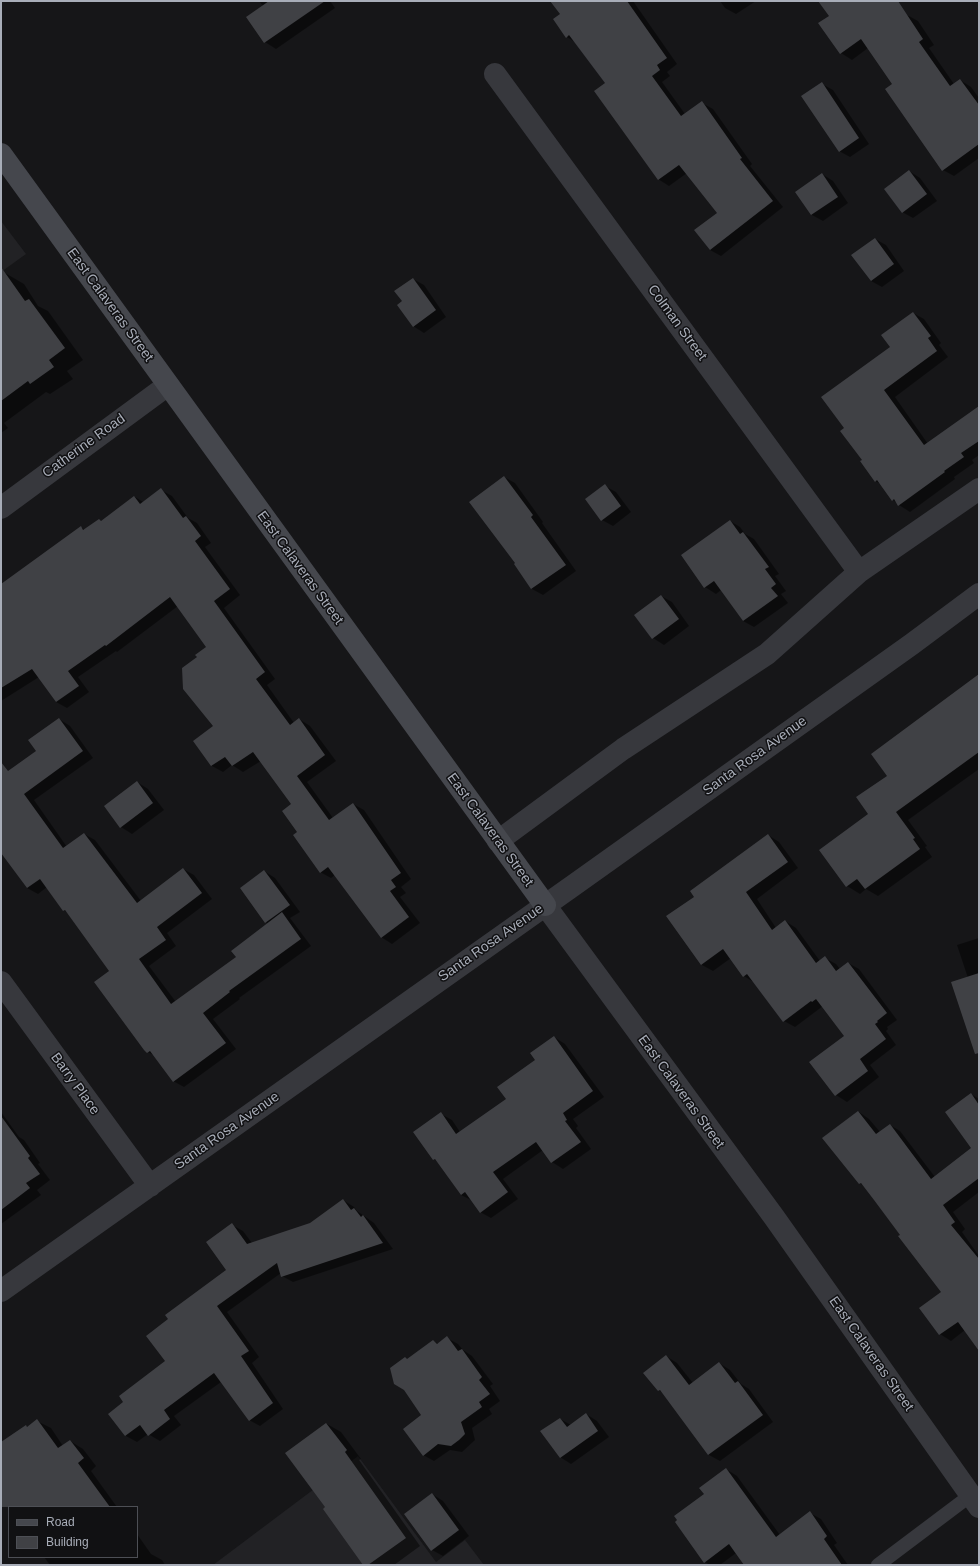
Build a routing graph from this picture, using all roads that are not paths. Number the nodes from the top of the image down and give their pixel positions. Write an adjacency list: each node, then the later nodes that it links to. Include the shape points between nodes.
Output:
1 (495, 74): 6 (street, Colman Street)
2 (1, 154): 3 (street, East Calaveras Street)
3 (168, 385): 5 (street, Catherine Road); 8 (street, East Calaveras Street)
4 (979, 489): 6 (street)
5 (1, 508)
6 (859, 572): 8 (street, via 767,654 623,749)
7 (979, 594): 9 (street, Santa Rosa Avenue)
8 (498, 841): 9 (street, East Calaveras Street)
9 (544, 905): 11 (street, Santa Rosa Avenue); 13 (street, East Calaveras Street, via 769,1211)
10 (1, 982): 11 (street, Barry Place)
11 (150, 1186): 12 (street, Santa Rosa Avenue)
12 (1, 1291)
13 (975, 1501): 14 (lane)
14 (878, 1565)

